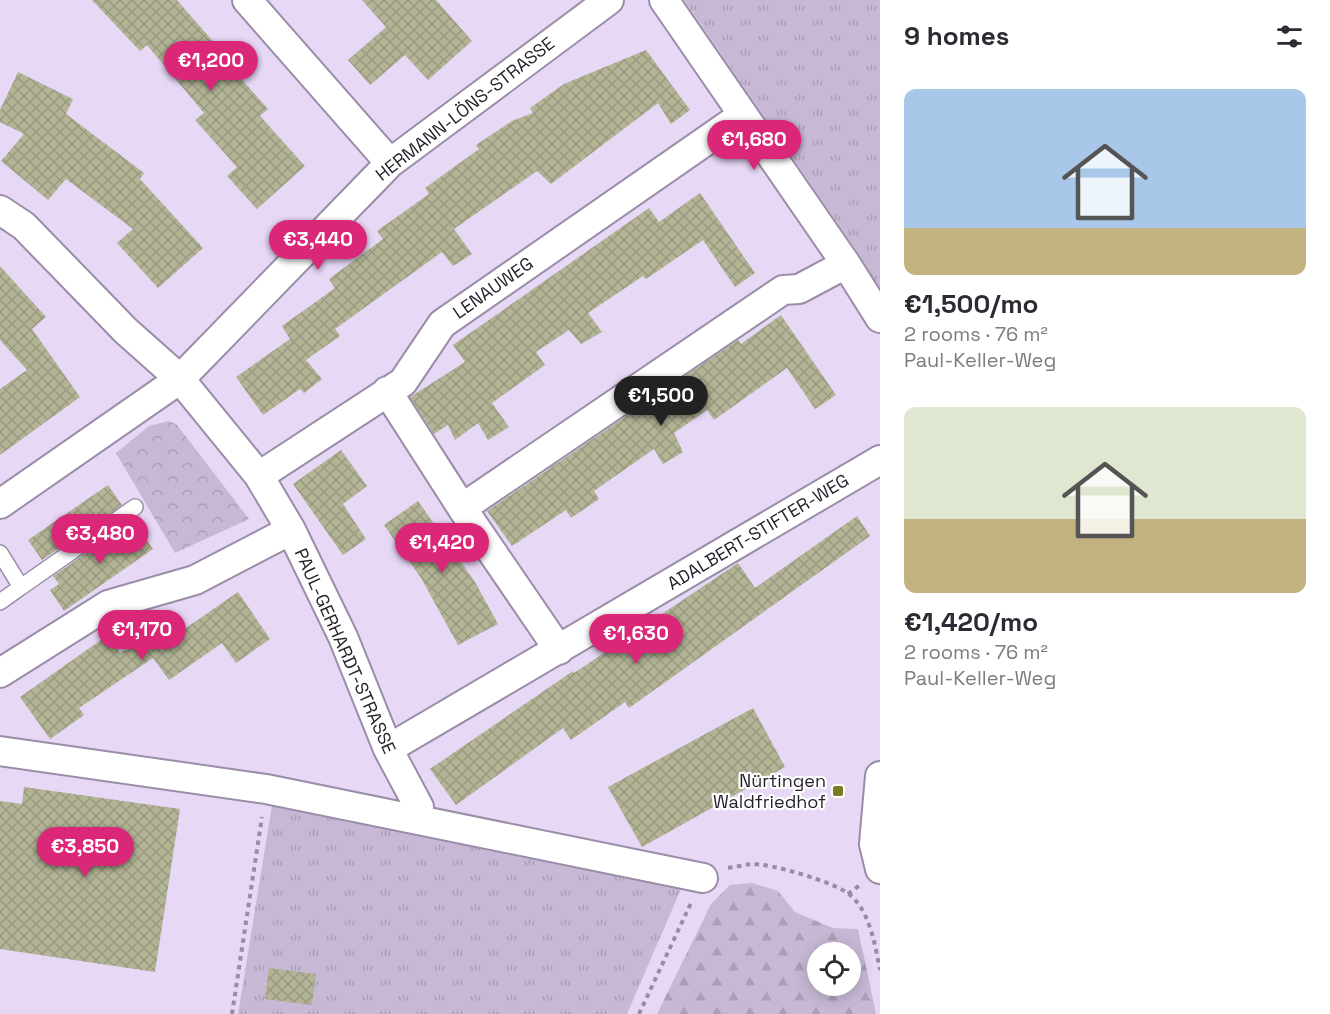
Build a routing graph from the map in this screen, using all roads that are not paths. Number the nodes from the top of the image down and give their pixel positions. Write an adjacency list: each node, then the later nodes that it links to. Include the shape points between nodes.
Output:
1 (247, 0): 5 (street)
2 (609, 0): 5 (street, HERMANN-LÖNS-STRASSE)
3 (664, 0): 4 (street)
4 (743, 115): 7 (street); 10 (street, LENAUWEG, via 442,324 403,381)
5 (390, 163): 9 (street, HERMANN-LÖNS-STRASSE)
6 (0, 210): 9 (street, PAUL-GERHARDT-STRASSE, via 24,226 126,331)
7 (846, 264): 8 (street); 15 (street, via 799,289 783,290)
8 (880, 318)
9 (180, 379): 12 (street, PAUL-GERHARDT-STRASSE); 13 (street, HERMANN-LÖNS-STRASSE)
10 (387, 391): 12 (street, LENAUWEG); 15 (street)
11 (880, 460): 20 (street, ADALBERT-STIFTER-WEG)
12 (259, 476): 16 (street, PAUL-GERHARDT-STRASSE)
13 (0, 504)
14 (135, 507): 18 (lane)
15 (462, 508): 20 (street)
16 (291, 530): 21 (street, via 195,580 108,605); 22 (street, PAUL-GERHARDT-STRASSE, via 343,637)
17 (0, 553): 18 (lane)
18 (21, 587): 19 (lane)
19 (0, 602)
20 (559, 650): 22 (street, ADALBERT-STIFTER-WEG)
21 (0, 673)
22 (388, 749): 25 (street, PAUL-GERHARDT-STRASSE)
23 (0, 751): 27 (street, via 266,789)
24 (880, 776): 26 (street, via 874,844)
25 (419, 807)
26 (880, 869)
27 (703, 878)

